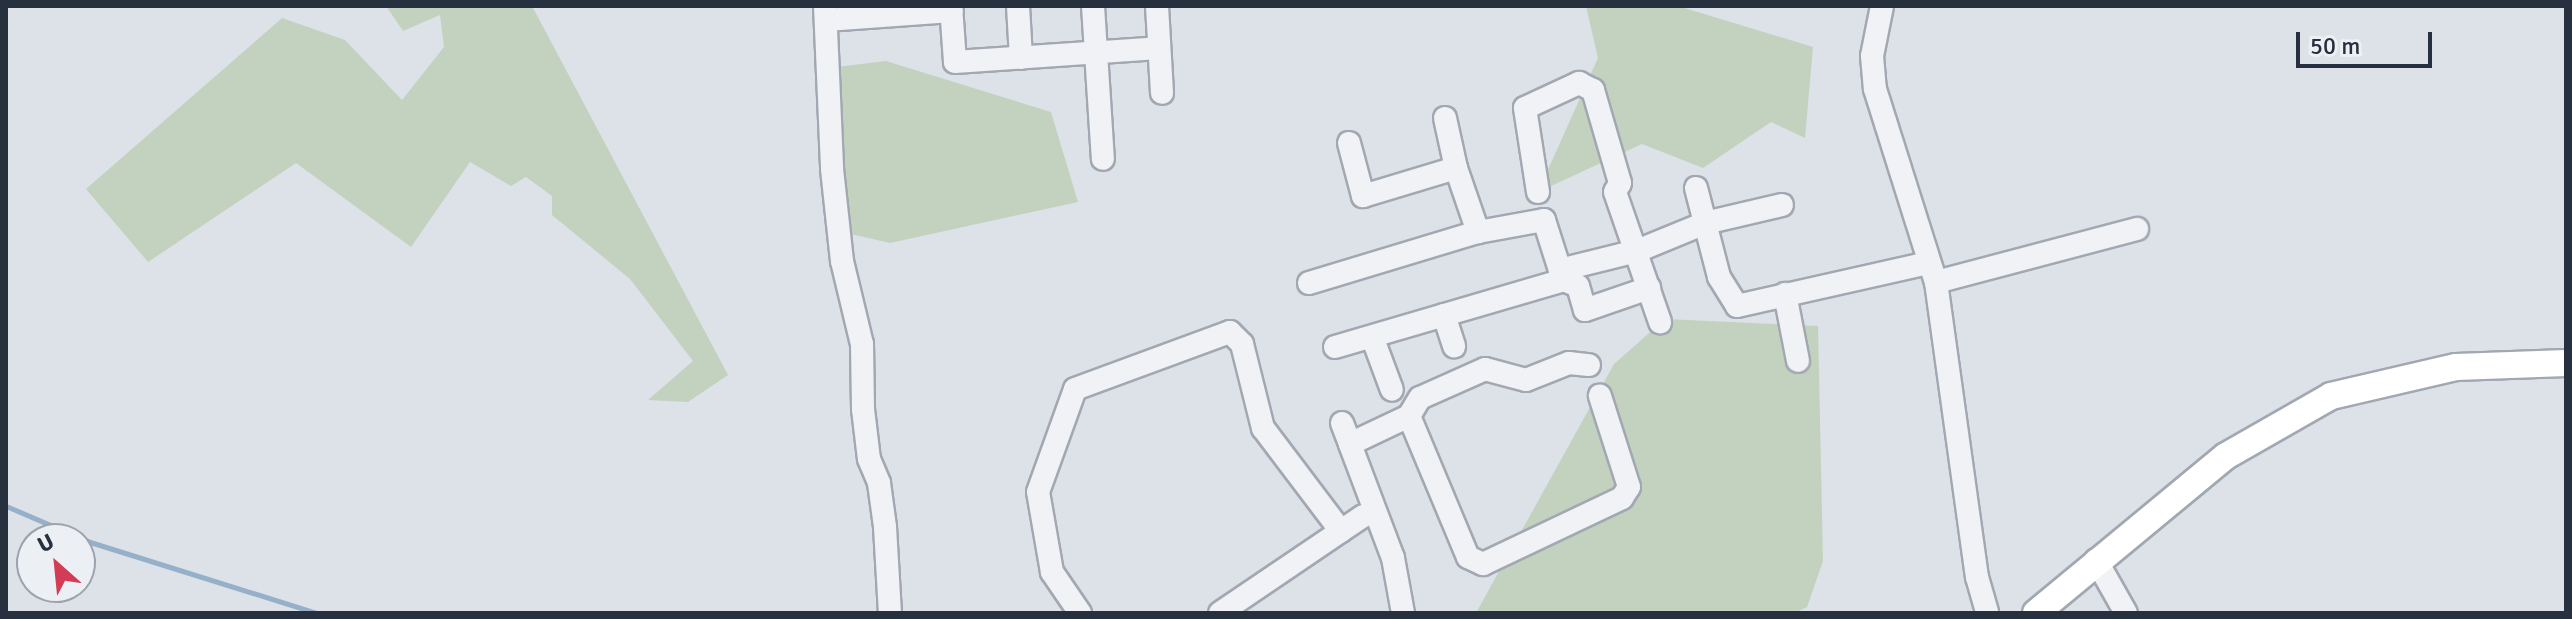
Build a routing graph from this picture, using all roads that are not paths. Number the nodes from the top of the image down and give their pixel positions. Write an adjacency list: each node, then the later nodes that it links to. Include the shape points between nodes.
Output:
1 (1018, 6): 9 (street)
2 (1093, 6): 8 (street)
3 (1157, 6): 7 (street)
4 (1882, 6): 22 (street, via 1872,56 1875,89)
5 (952, 9): 6 (street); 9 (street, via 955,62)
6 (825, 13): 43 (street, via 833,178 842,261 862,344 863,409 885,527)
7 (1159, 48): 8 (street); 10 (street)
8 (1096, 52): 9 (street); 13 (street)
9 (1021, 58)
10 (1162, 93)
11 (1445, 118): 14 (street)
12 (1349, 143): 14 (street, via 1363,196)
13 (1103, 159)
14 (1456, 168): 20 (street)
15 (1696, 188): 18 (street)
16 (1540, 204): 20 (street); 21 (street, via 1525,108 1579,83 1593,90 1620,183 1615,192); 23 (street)
17 (1782, 205): 18 (street)
18 (1705, 223): 21 (street); 26 (street, via 1719,277 1737,306)
19 (2137, 229): 22 (street)
20 (1478, 232): 24 (street)
21 (1637, 251): 23 (street); 25 (street)
22 (1932, 273): 26 (street); 47 (street, via 1977,577)
23 (1562, 275): 25 (street, via 1578,286 1585,310); 27 (street)
24 (1309, 283)
25 (1649, 288): 28 (street)
26 (1785, 294): 32 (street)
27 (1444, 315): 29 (street); 30 (street)
28 (1660, 322)
29 (1373, 339): 31 (street); 35 (street)
30 (1454, 346)
31 (1335, 347)
32 (1798, 361)
33 (2566, 363): 42 (main road, via 2456,367 2331,396 2226,456)
34 (1589, 365): 37 (street, via 1569,363 1526,380 1485,369 1420,398)
35 (1392, 390)
36 (1600, 396): 37 (street, via 1629,487 1622,498 1483,564 1468,557)
37 (1409, 416): 39 (street)
38 (1342, 423): 39 (street)
39 (1350, 444): 46 (street, via 1393,558)
40 (1363, 516): 41 (street)
41 (1341, 531): 44 (street, via 1263,428 1242,344 1230,332 1075,389 1038,492 1052,572); 45 (street)
42 (2096, 560): 48 (main road); 49 (street)
43 (890, 613)
44 (1080, 613)
45 (1220, 613)
46 (1403, 613)
47 (1987, 613)
48 (2036, 613)
49 (2126, 613)

